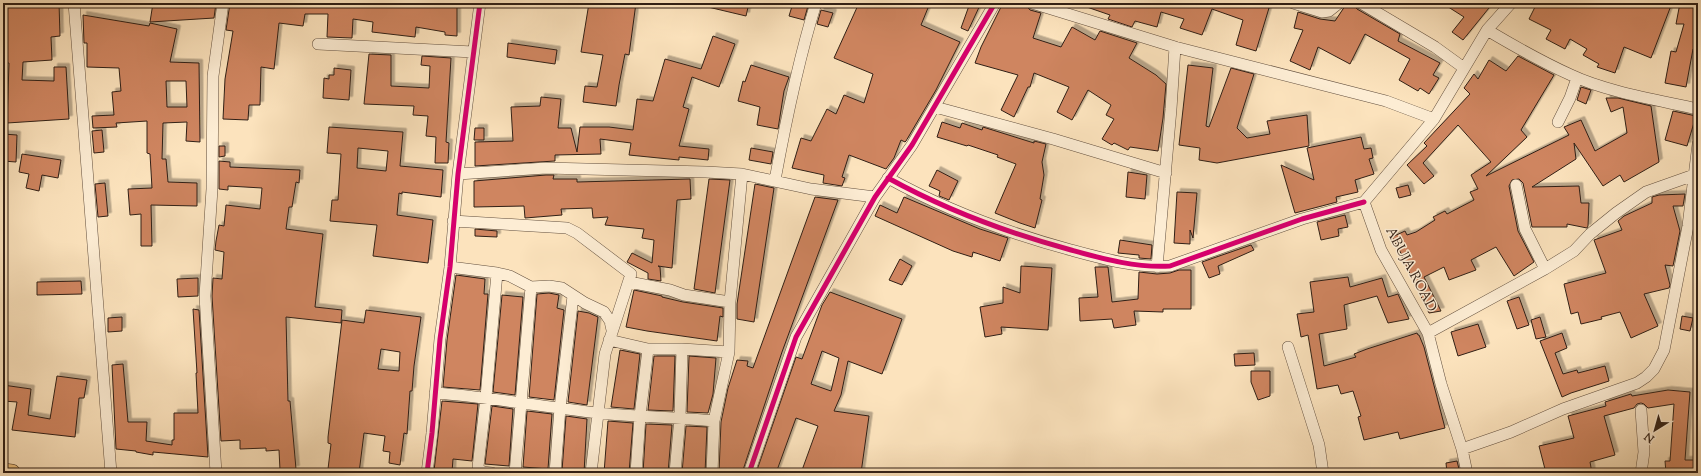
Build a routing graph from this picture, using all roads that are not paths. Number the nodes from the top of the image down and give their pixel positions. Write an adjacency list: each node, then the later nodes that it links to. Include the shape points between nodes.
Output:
1 (74, 3): 58 (street)
2 (223, 3): 59 (street, via 213,76 212,189 205,296)
3 (480, 3): 14 (street)
4 (816, 3): 27 (street, via 787,115)
5 (996, 3): 17 (street)
6 (1032, 3): 13 (street)
7 (1293, 3): 8 (street, via 1322,12 1329,11)
8 (1338, 3)
9 (1362, 3): 15 (street, via 1435,47)
10 (1511, 3): 11 (street)
11 (1487, 30): 15 (street); 16 (street)
12 (318, 44): 14 (street)
13 (1175, 46): 19 (street, via 1386,101); 22 (street)
14 (473, 52): 23 (street)
15 (1464, 68): 19 (street)
16 (1576, 78): 18 (street); 20 (street, via 1570,98)
17 (935, 107): 22 (street); 26 (street)
18 (1698, 109)
19 (1434, 118): 30 (street)
20 (1558, 122)
21 (1698, 144): 25 (street)
22 (1166, 173): 33 (street)
23 (458, 174): 24 (street, via 546,168); 31 (street)
24 (742, 174): 27 (street); 39 (street)
25 (1694, 175): 34 (street, via 1646,192 1590,234 1574,251); 55 (street, via 1688,226 1664,350 1654,369 1638,383 1562,409 1511,432)
26 (888, 178): 29 (street); 33 (street, via 920,196 1024,237 1096,257 1132,265)
27 (775, 180): 29 (street, via 811,189)
28 (1516, 185): 34 (street, via 1525,229)
29 (876, 197): 68 (street, via 796,336)
30 (1364, 202): 33 (street, via 1302,219 1170,266); 40 (street, ABUJA ROAD, via 1381,250)
31 (453, 221): 32 (street); 36 (street, via 567,228 630,273)
32 (450, 267): 35 (street); 46 (street)
33 (1157, 267)
34 (1545, 269): 40 (street)
35 (497, 273): 37 (street, via 510,276); 47 (street)
36 (629, 282): 39 (street, via 684,295); 41 (street)
37 (531, 287): 38 (street, via 562,288); 48 (street)
38 (573, 296): 41 (street, via 604,312 610,321); 49 (street)
39 (730, 302): 45 (street)
40 (1428, 333): 55 (street, ABUJA ROAD)
41 (611, 335): 43 (street); 51 (street, via 605,354)
42 (1288, 347): 69 (street, via 1319,445)
43 (648, 349): 44 (street); 52 (street)
44 (682, 349): 45 (street); 53 (street)
45 (729, 352): 54 (street)
46 (436, 393): 47 (street); 60 (street)
47 (486, 397): 48 (street); 61 (street, via 478,467 482,472)
48 (522, 403): 49 (street); 62 (street)
49 (560, 408): 51 (street); 63 (street)
50 (1641, 410): 71 (street, via 1644,452)
51 (599, 413): 52 (street); 64 (street)
52 (640, 416): 53 (street); 65 (street)
53 (680, 418): 54 (street); 66 (street)
54 (714, 422): 67 (street)
55 (1462, 449): 70 (street, ABUJA ROAD)
56 (3, 472): 57 (main road)
57 (12, 473)
58 (111, 473)
59 (216, 473)
60 (427, 473)
61 (492, 473)
62 (515, 473)
63 (555, 473)
64 (591, 473)
65 (636, 473)
66 (675, 473)
67 (712, 473)
68 (749, 473)
69 (1323, 473)
70 (1467, 473)
71 (1641, 473)

